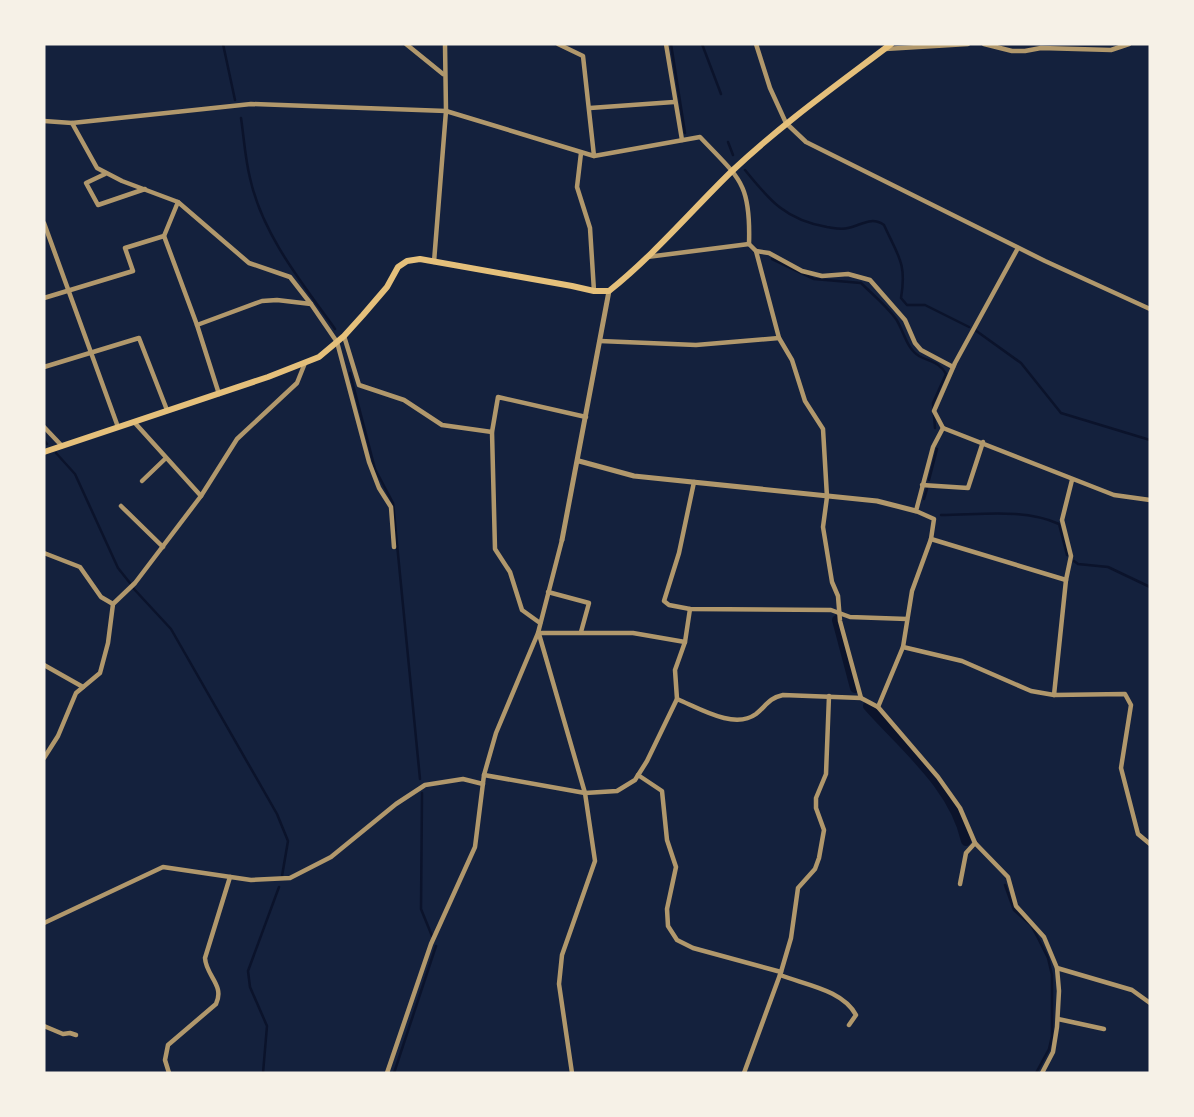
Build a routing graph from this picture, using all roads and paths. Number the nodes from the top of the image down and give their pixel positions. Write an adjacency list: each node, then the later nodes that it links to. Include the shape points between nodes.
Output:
1 (406, 44): 11 (street)
2 (445, 44): 11 (street)
3 (558, 44): 13 (street, via 583,56)
4 (666, 44): 12 (street)
5 (756, 44): 17 (street)
6 (891, 44): 10 (main road)
7 (968, 44): 10 (street)
8 (984, 44): 9 (street, via 1012,51 1111,50)
9 (1129, 44)
10 (884, 49): 17 (main road)
11 (444, 75): 14 (street)
12 (674, 102): 13 (street); 18 (street)
13 (590, 107): 20 (street)
14 (446, 111): 16 (street, via 251,104); 19 (street); 31 (street)
15 (44, 121): 16 (street)
16 (72, 123): 22 (street, via 97,168)
17 (786, 123): 21 (main road); 28 (street, via 806,142)
18 (682, 141): 20 (street); 21 (street, via 700,137)
19 (581, 153): 20 (street); 33 (street, via 577,187 590,228)
20 (594, 156)
21 (732, 171): 27 (street, via 748,199); 30 (main road)
22 (106, 174): 23 (street); 23 (street, via 86,183 97,205)
23 (145, 189): 24 (street)
24 (178, 202): 26 (street); 36 (street, via 249,263 290,277)
25 (44, 224): 32 (street)
26 (164, 236): 32 (street, via 125,248 132,271); 38 (street)
27 (749, 244): 29 (street); 30 (street)
28 (1019, 248): 37 (street); 45 (street)
29 (756, 251): 40 (street); 45 (street, via 812,274 848,274 870,280 905,320 921,350)
30 (646, 258): 34 (main road)
31 (433, 262): 33 (main road); 39 (main road, via 420,259 398,267 387,287)
32 (68, 291): 35 (street); 43 (street)
33 (594, 291): 34 (main road)
34 (609, 291): 41 (street)
35 (44, 298)
36 (311, 304): 38 (street, via 262,301); 42 (street)
37 (1150, 309)
38 (197, 325): 47 (street)
39 (344, 336): 42 (main road); 54 (street, via 359,386 404,400 442,425)
40 (779, 338): 41 (street, via 696,345); 65 (street, via 792,360 804,401 823,429)
41 (600, 341): 49 (street)
42 (337, 342): 44 (main road); 72 (street, via 369,462 391,507)
43 (91, 353): 46 (street); 48 (street, via 139,338); 51 (street)
44 (305, 363): 47 (main road); 64 (street, via 297,383 237,439)
45 (953, 367): 53 (street, via 934,411)
46 (44, 368)
47 (219, 394): 48 (main road)
48 (167, 411): 50 (main road)
49 (587, 417): 54 (street, via 498,397); 59 (street)
50 (135, 423): 51 (main road); 58 (street)
51 (118, 426): 56 (main road)
52 (44, 427): 56 (street)
53 (943, 428): 55 (street); 63 (street)
54 (492, 432): 80 (street, via 495,549 510,572 522,610)
55 (983, 442): 60 (street); 63 (street, via 968,488)
56 (62, 446): 57 (main road)
57 (44, 452)
58 (166, 458): 61 (street); 64 (street)
59 (579, 461): 62 (street, via 634,476); 70 (street)
60 (1072, 480): 66 (street, via 1114,495); 74 (street, via 1062,520 1071,556)
61 (142, 481)
62 (694, 482): 65 (street); 77 (street, via 664,601)
63 (922, 485): 68 (street)
64 (201, 496): 71 (street)
65 (827, 497): 68 (street, via 877,501); 78 (street, via 823,527)
66 (1150, 500)
67 (121, 506): 71 (street)
68 (916, 511): 69 (street, via 934,519)
69 (931, 539): 74 (street); 79 (street)
70 (562, 540): 75 (street)
71 (163, 547): 76 (street)
72 (394, 547)
73 (44, 553): 76 (street, via 80,567 101,597)
74 (1066, 580): 87 (street)
75 (548, 592): 80 (street); 81 (street, via 589,603)
76 (113, 604): 86 (street, via 100,673)
77 (690, 609): 78 (street); 83 (street)
78 (840, 612): 79 (street, via 850,617); 89 (street)
79 (907, 619): 84 (street)
80 (540, 622): 82 (street)
81 (581, 632): 82 (street); 83 (street, via 633,633)
82 (538, 633): 93 (street, via 496,733); 96 (street)
83 (685, 642): 90 (street, via 676,670)
84 (903, 647): 87 (street, via 962,661 1031,691); 91 (street)
85 (44, 665): 86 (street)
86 (83, 687): 92 (street)
87 (1054, 695): 98 (street, via 1125,694 1131,705 1121,768 1138,834)
88 (829, 696): 89 (street); 90 (street, via 774,697 744,721); 103 (street, via 826,774 816,798 824,831 815,869 798,888)
89 (861, 698): 91 (street)
90 (677, 699): 94 (street)
91 (878, 708): 97 (street, via 938,777 960,808)
92 (45, 755)
93 (484, 775): 95 (street); 96 (street)
94 (638, 775): 96 (street, via 617,791); 103 (street, via 662,791 667,840 676,867 668,926 677,940)
95 (483, 784): 99 (street, via 463,779 425,785 331,857 290,878); 111 (street, via 475,847 431,944)
96 (585, 793): 112 (street, via 595,862 562,955 559,984)
97 (975, 843): 100 (street, via 966,853); 102 (street, via 1008,877 1016,906 1044,937)
98 (1150, 844)
99 (230, 877): 101 (street, via 163,867); 110 (street, via 205,958 220,996 168,1045 165,1060)
100 (960, 884)
101 (44, 923)
102 (1057, 968): 104 (street, via 1132,990); 105 (street)
103 (781, 974): 106 (street, via 842,998 856,1015); 113 (street)
104 (1150, 1003)
105 (1058, 1019): 108 (street); 114 (street, via 1053,1052)
106 (849, 1025)
107 (44, 1026): 109 (street)
108 (1104, 1029)
109 (76, 1035)
110 (169, 1073)
111 (387, 1073)
112 (572, 1073)
113 (744, 1073)
114 (1042, 1073)

